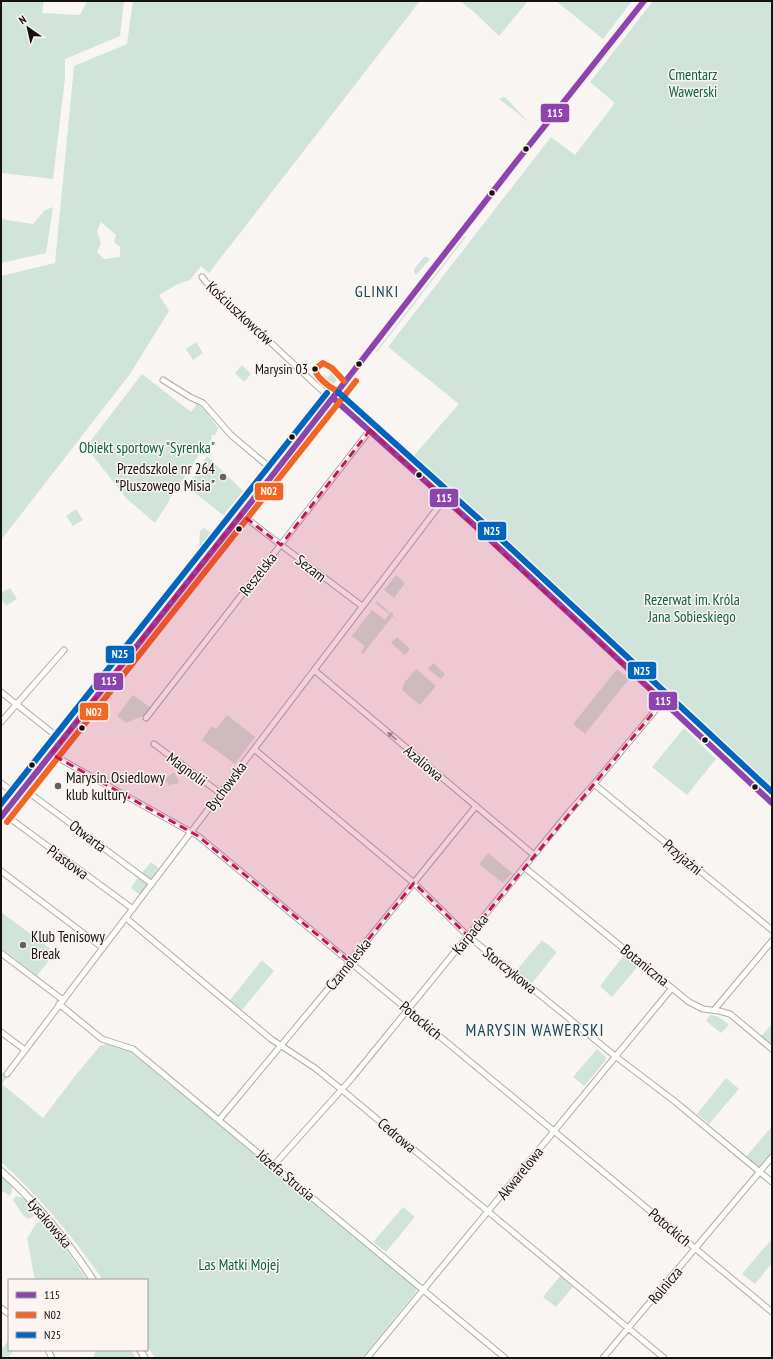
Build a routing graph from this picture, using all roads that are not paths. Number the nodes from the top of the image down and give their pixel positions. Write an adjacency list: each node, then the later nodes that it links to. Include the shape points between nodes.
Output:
1 (644, 1): 4 (street)
2 (202, 277): 4 (street, Kościuszkowców)
3 (163, 380): 6 (street, via 204,403 231,435)
4 (333, 398): 5 (street, Kościuszkowców); 6 (street)
5 (370, 430): 7 (street, Kościuszkowców); 9 (street, Reszelska)
6 (275, 472): 8 (street)
7 (444, 498): 10 (street, Bychowska); 14 (street, Kościuszkowców)
8 (241, 514): 9 (street, Sezam); 21 (street)
9 (281, 545): 10 (street, Sezam); 16 (street, Reszelska)
10 (362, 606): 12 (street, Bychowska)
11 (64, 650): 15 (street)
12 (314, 670): 20 (street, Bychowska); 28 (street, Azaliowa, one-way to 12)
13 (1, 692): 15 (street)
14 (663, 701): 23 (street, Karpacka); 27 (street, Kościuszkowców)
15 (16, 704): 17 (street); 18 (street)
16 (146, 718)
17 (1, 722)
18 (55, 735)
19 (154, 744): 25 (street, Magnolii)
20 (254, 750): 25 (street, Bychowska); 34 (street, Storczykowa)
21 (51, 754): 24 (street); 30 (street, Potockich)
22 (1, 783): 26 (street)
23 (594, 784): 31 (street, Karpacka); 38 (street, Przyjaźni)
24 (24, 789): 26 (street); 35 (street, Otwarta)
25 (220, 793): 30 (street, Bychowska)
26 (18, 796): 29 (street)
27 (772, 803)
28 (476, 806): 31 (street, Azaliowa); 34 (street, Czarnoleska)
29 (2, 816): 36 (street, Piastowa)
30 (192, 831): 35 (street, Bychowska); 43 (street, Potockich)
31 (534, 855): 32 (street, Karpacka)
32 (524, 867): 39 (street, Karpacka); 44 (street, Botaniczna)
33 (1, 871): 41 (street)
34 (414, 883): 39 (street, Storczykowa); 43 (street, Czarnoleska)
35 (152, 884): 36 (street, Bychowska)
36 (133, 909): 37 (street, Bychowska)
37 (126, 918): 41 (street, Bychowska); 49 (street, Cedrowa)
38 (772, 930)
39 (468, 936): 46 (street, Karpacka); 52 (street, Storczykowa)
40 (772, 941): 47 (street)
41 (102, 948): 45 (street, Bychowska)
42 (1, 953): 45 (street, Józefa Strusia)
43 (350, 962): 46 (street, Potockich); 49 (street, Czarnoleska)
44 (672, 988): 47 (street, Botaniczna, via 700,1008); 52 (street, Akwarelowa)
45 (61, 1002): 51 (street, Bychowska); 55 (street, Józefa Strusia, via 102,1039 133,1049)
46 (409, 1010): 54 (street, Karpacka); 56 (street, Potockich)
47 (714, 1010): 50 (street, Botaniczna, via 730,1014)
48 (1, 1032): 51 (street)
49 (281, 1046): 54 (street, Cedrowa); 55 (street, Czarnoleska)
50 (772, 1049)
51 (25, 1050): 53 (street, Bychowska)
52 (615, 1056): 56 (street, Akwarelowa); 60 (street, Storczykowa, via 686,1110)
53 (7, 1074)
54 (341, 1089): 58 (street, Karpacka); 62 (street, Cedrowa)
55 (219, 1120): 58 (street, Józefa Strusia)
56 (554, 1131): 62 (street, Akwarelowa); 63 (street, Potockich)
57 (772, 1157): 60 (street, Rolnicza)
58 (274, 1165): 65 (street, Józefa Strusia)
59 (1, 1171): 64 (street, Łysakowska, via 45,1215)
60 (759, 1172): 61 (street, Storczykowa); 63 (street, Rolnicza)
61 (772, 1182)
62 (488, 1211): 65 (street, Akwarelowa); 67 (street, Cedrowa)
63 (695, 1248): 66 (street, Potockich); 67 (street, Rolnicza)
64 (92, 1279)
65 (423, 1290): 68 (street, Akwarelowa); 69 (street, Józefa Strusia)
66 (772, 1312)
67 (628, 1328): 70 (street, Rolnicza); 71 (street, Cedrowa)
68 (367, 1358)
69 (505, 1358)
70 (603, 1358)
71 (664, 1358)

